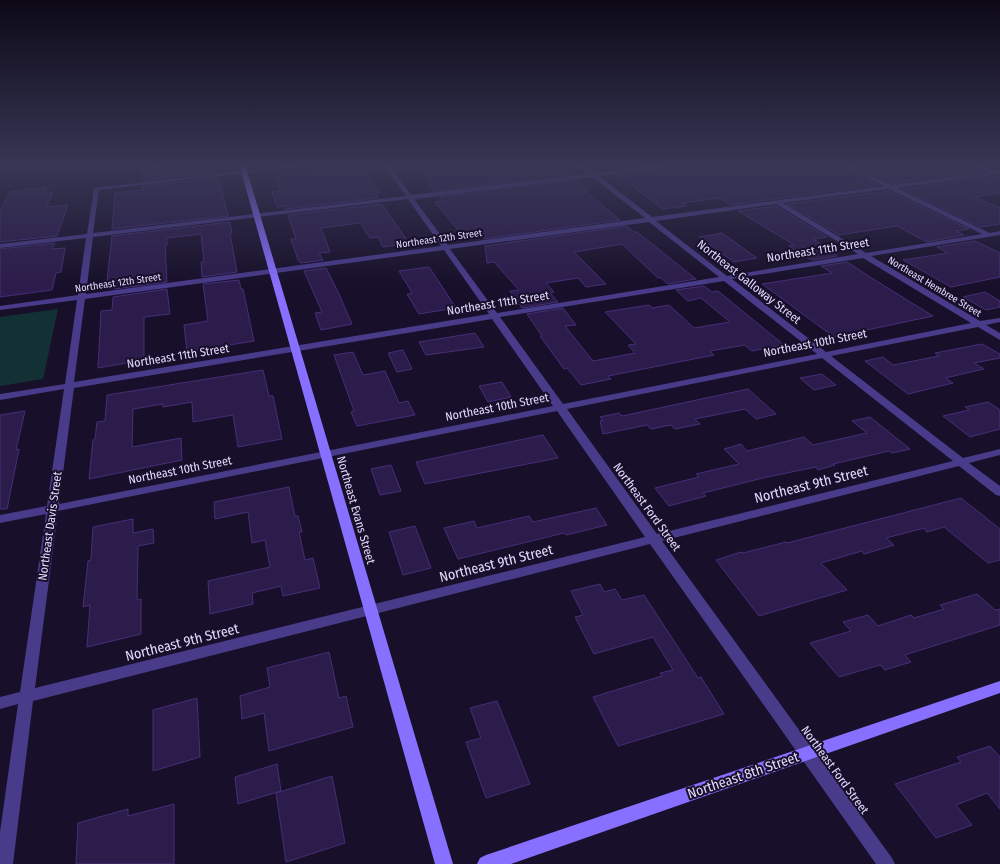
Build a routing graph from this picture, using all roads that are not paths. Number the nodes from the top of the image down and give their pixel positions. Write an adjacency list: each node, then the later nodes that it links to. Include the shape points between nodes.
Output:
1 (94, 204): 12 (street, Northeast Davis Street)
2 (254, 204): 9 (street, Northeast Evans Street)
3 (351, 204): 9 (street)
4 (415, 204): 16 (street, Northeast Ford Street)
5 (631, 204): 10 (street, Northeast Galloway Street)
6 (768, 204): 10 (street, Northeast 12th Street)
7 (780, 204): 17 (street, Northeast Hembree Street)
8 (926, 204): 13 (street)
9 (257, 216): 12 (street); 18 (street, Northeast Evans Street)
10 (651, 220): 16 (street, Northeast 12th Street); 19 (street, Northeast Galloway Street)
11 (1000, 233): 13 (street, Northeast 11th Street)
12 (89, 235): 15 (street); 20 (street, Northeast Davis Street)
13 (989, 235): 14 (street); 17 (street, Northeast 11th Street)
14 (1000, 240)
15 (0, 246)
16 (446, 248): 18 (street, Northeast 12th Street); 22 (street, Northeast Ford Street)
17 (864, 255): 19 (street, Northeast 11th Street); 24 (street, Northeast Hembree Street)
18 (273, 271): 20 (street, Northeast 12th Street); 26 (street, Northeast Evans Street)
19 (725, 278): 22 (street, Northeast 11th Street); 27 (street, Northeast Galloway Street)
20 (81, 297): 21 (street, Northeast 12th Street); 28 (street, Northeast Davis Street)
21 (0, 308)
22 (494, 316): 26 (street, Northeast 11th Street); 30 (street, Northeast Ford Street)
23 (1000, 320): 24 (street, Northeast 10th Street)
24 (979, 324): 25 (street, Northeast Hembree Street); 27 (street, Northeast 10th Street)
25 (1000, 337)
26 (296, 349): 28 (street, Northeast 11th Street); 32 (street, Northeast Evans Street)
27 (824, 355): 30 (street, Northeast 10th Street); 33 (street, Northeast Galloway Street)
28 (69, 386): 29 (street, Northeast 11th Street); 35 (street, Northeast Davis Street)
29 (0, 397)
30 (560, 408): 32 (street, Northeast 10th Street); 37 (street, Northeast Ford Street)
31 (1000, 452): 33 (street, Northeast 9th Street)
32 (326, 454): 35 (street, Northeast 10th Street); 38 (street, Northeast Evans Street)
33 (961, 462): 34 (street, Northeast Galloway Street); 37 (street, Northeast 9th Street)
34 (1000, 492)
35 (52, 508): 36 (street, Northeast 10th Street); 40 (street, Northeast Davis Street)
36 (0, 519)
37 (654, 538): 38 (street, Northeast 9th Street); 42 (street, Northeast Ford Street)
38 (371, 610): 40 (street, Northeast 9th Street); 44 (street, Northeast Evans Street)
39 (1000, 687): 42 (street, Northeast 8th Street)
40 (27, 696): 41 (street, Northeast 9th Street); 43 (street, Northeast Davis Street)
41 (0, 703)
42 (807, 753): 45 (street, Northeast 8th Street); 46 (street, Northeast Ford Street)
43 (4, 864)
44 (444, 864)
45 (486, 864)
46 (886, 864)

